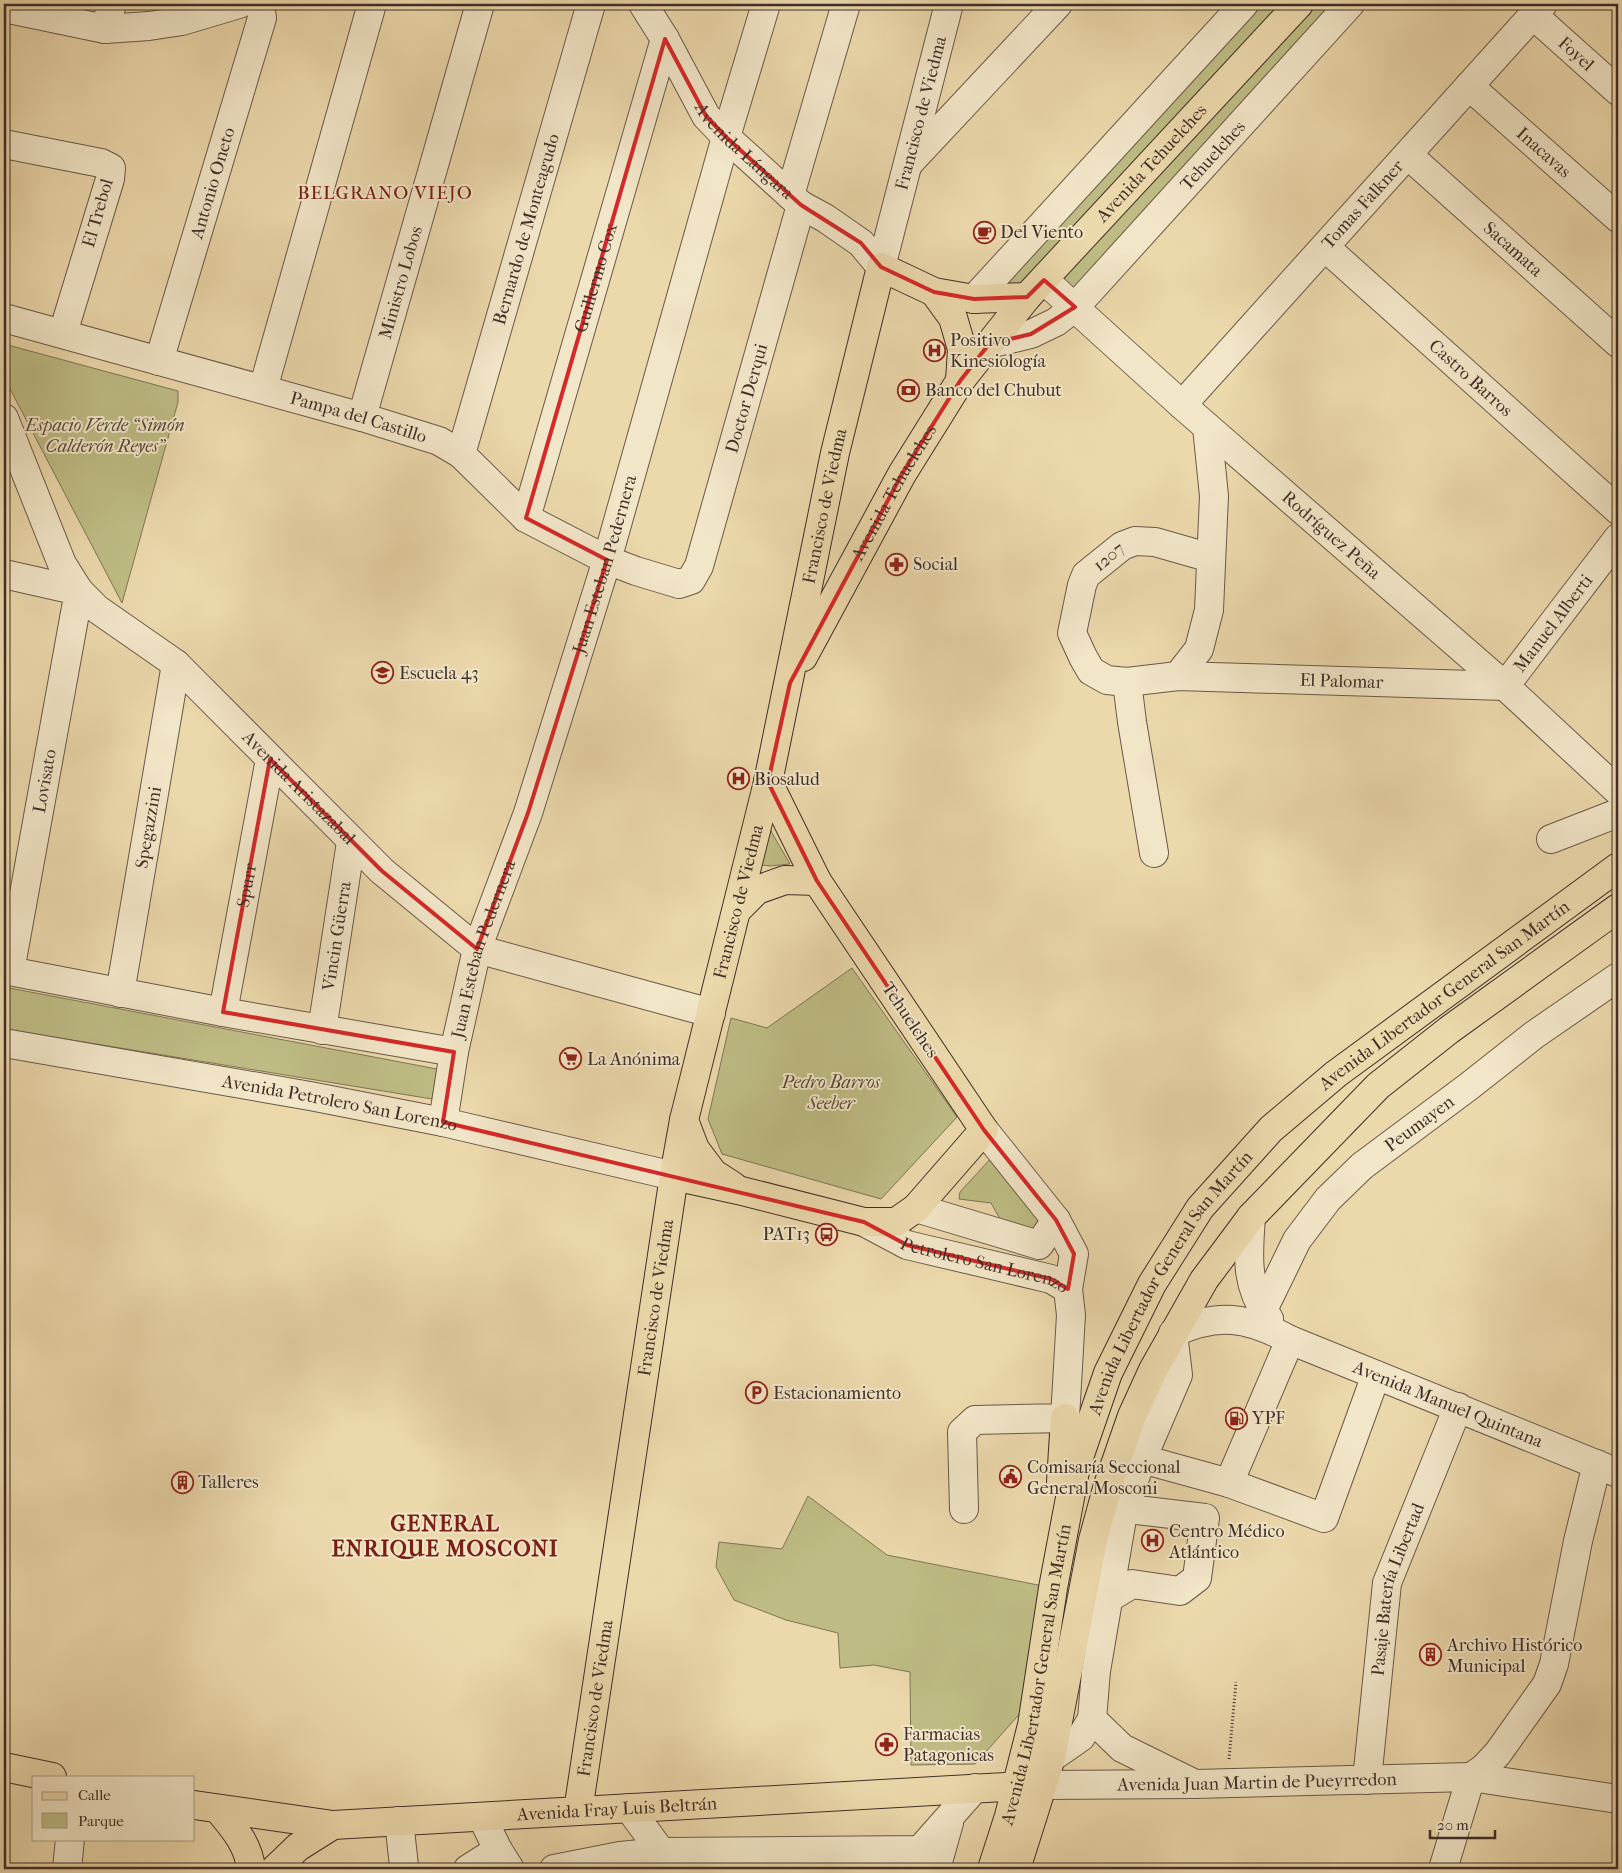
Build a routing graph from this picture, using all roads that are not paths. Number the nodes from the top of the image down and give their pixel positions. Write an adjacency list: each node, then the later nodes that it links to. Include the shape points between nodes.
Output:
1 (239, 4): 16 (street, via 182,21 149,26)
2 (260, 4): 36 (street, Antonio Oneto, via 262,18)
3 (372, 4): 38 (street)
4 (480, 4): 40 (street, Ministro Lobos)
5 (591, 4): 43 (street, Bernardo de Monteagudo)
6 (766, 4): 20 (street, Juan Esteban Pedernera)
7 (846, 4): 24 (street, Doctor Derqui)
8 (950, 4): 23 (street, Francisco de Viedma)
9 (1058, 4): 23 (street)
10 (1244, 4): 30 (street)
11 (1299, 4): 28 (main road, Avenida Tehuelches)
12 (1350, 4): 31 (street, Tehuelches)
13 (648, 6): 17 (street, Avenida Lángara)
14 (4, 8): 16 (street)
15 (1538, 10): 18 (street, Tomas Falkner); 19 (street, Foyel)
16 (108, 16)
17 (665, 39): 20 (street, Avenida Lángara, via 706,116); 45 (street, Guillermo Cox)
18 (1469, 86): 22 (street, Tomas Falkner); 25 (street, Inacavas)
19 (1618, 91)
20 (726, 137): 24 (street, Avenida Lángara); 48 (street, Juan Esteban Pedernera)
21 (4, 144): 33 (street, El Trebol, via 101,163 110,168 110,179)
22 (1408, 154): 26 (street, Tomas Falkner); 34 (street, Sacamata)
23 (906, 166): 27 (street, Francisco de Viedma)
24 (796, 200): 27 (street, Avenida Lángara, via 861,243); 50 (street, Doctor Derqui, via 699,566 691,580)
25 (1618, 218)
26 (1325, 247): 39 (street, Tomas Falkner); 44 (street, Castro Barros)
27 (881, 267): 29 (main road); 55 (main road, Francisco de Viedma, via 835,453)
28 (1036, 288): 30 (main road); 31 (street, Rodríguez Peña); 35 (main road, Avenida Tehuelches)
29 (934, 292): 30 (main road); 37 (main road, via 953,318 962,349)
30 (974, 300)
31 (1075, 306): 35 (street, Tehuelches, via 1056,322 1031,334); 39 (street, Rodríguez Peña)
32 (4, 318): 33 (street, Pampa del Castillo)
33 (63, 334): 36 (street, Pampa del Castillo)
34 (1618, 343)
35 (990, 344): 37 (main road, Avenida Tehuelches)
36 (159, 361): 38 (street, Pampa del Castillo)
37 (960, 382): 55 (main road, Avenida Tehuelches, via 902,474)
38 (263, 389): 40 (street, Pampa del Castillo)
39 (1182, 405): 42 (street, Rodríguez Peña)
40 (362, 417): 43 (street, Pampa del Castillo, via 439,441)
41 (4, 418): 51 (street, Avenida Aristazabal, via 62,564)
42 (1208, 427): 47 (street, via 1214,496); 56 (street, Rodríguez Peña)
43 (461, 454): 45 (street, Pampa del Castillo)
44 (1618, 510)
45 (526, 518): 48 (street, Pampa del Castillo)
46 (1618, 538): 56 (street, Manuel Alberti)
47 (1211, 558): 53 (street, via 1210,610 1205,630 1199,649); 54 (street, 1207, via 1155,542 1135,541 1122,546 1086,575 1072,633 1091,670 1107,680)
48 (607, 560): 50 (street, Pampa del Castillo); 68 (street, Juan Esteban Pedernera, via 528,813)
49 (4, 574): 51 (street)
50 (679, 584)
51 (79, 591): 52 (street, Avenida Aristazabal, via 97,609); 69 (street, Lovisato)
52 (176, 664): 57 (street, Avenida Aristazabal); 71 (street, Spegazzini)
53 (1178, 676): 54 (street, 1207); 56 (street, El Palomar)
54 (1128, 682): 63 (street)
55 (790, 683): 58 (main road, Francisco de Viedma)
56 (1505, 686): 59 (street, Rodríguez Peña)
57 (270, 759): 62 (street, Avenida Aristazabal); 72 (street, Spurr)
58 (768, 782): 65 (main road, Tehuelches); 67 (main road, Francisco de Viedma)
59 (1618, 791)
60 (1618, 813): 61 (street)
61 (1551, 839)
62 (351, 842): 68 (street, Avenida Aristazabal); 74 (street, Vincin Güerra)
63 (1154, 852)
64 (1618, 867): 98 (main road, Avenida Libertador General San Martín, via 1294,1108 1200,1208 1152,1284 1108,1373 1076,1466)
65 (818, 880): 67 (main road, via 785,880 757,890); 79 (main road, Tehuelches)
66 (1618, 908): 83 (main road, Avenida Libertador General San Martín, via 1449,1030 1378,1086)
67 (736, 910): 73 (main road, Francisco de Viedma)
68 (477, 949): 73 (street, Avenida Aristazabal); 76 (street, Juan Esteban Pedernera)
69 (7, 971): 71 (street)
70 (1618, 977): 87 (street, Peumayen, via 1534,1035 1362,1166 1328,1199 1297,1240)
71 (120, 992): 72 (street)
72 (223, 1012): 74 (street)
73 (711, 1013): 77 (main road, Francisco de Viedma)
74 (322, 1030): 76 (street)
75 (4, 1044): 78 (street, Avenida Petrolero San Lorenzo)
76 (454, 1052): 78 (street, Juan Esteban Pedernera)
77 (684, 1120): 80 (main road, Francisco de Viedma); 81 (main road, via 695,1149 713,1173)
78 (443, 1122): 80 (street, Avenida Petrolero San Lorenzo)
79 (984, 1130): 82 (main road); 84 (street, Tehuelches)
80 (674, 1176): 81 (main road, Petrolero San Lorenzo); 114 (main road, Francisco de Viedma)
81 (738, 1190): 85 (main road, Petrolero San Lorenzo)
82 (916, 1208): 84 (street, Petrolero San Lorenzo, via 1038,1245); 85 (main road, Petrolero San Lorenzo, via 896,1222)
83 (1251, 1218): 87 (street, via 1249,1275); 88 (main road, Avenida Libertador General San Martín, via 1204,1280)
84 (1056, 1220): 86 (street, Tehuelches, via 1074,1254)
85 (864, 1222): 86 (street, Petrolero San Lorenzo, via 907,1244 1051,1279)
86 (1068, 1289): 92 (street, Petrolero San Lorenzo, via 1071,1315)
87 (1263, 1310): 89 (street)
88 (1173, 1332): 89 (street, Avenida Manuel Quintana, via 1219,1319 1262,1326); 93 (street, via 1178,1375); 96 (main road, Avenida Libertador General San Martín, via 1132,1416)
89 (1285, 1337): 90 (street, Avenida Manuel Quintana); 95 (street)
90 (1376, 1375): 91 (street, Avenida Manuel Quintana); 95 (street, via 1324,1518)
91 (1458, 1407): 94 (street, Avenida Manuel Quintana); 106 (street, Pasaje Batería Libertad, via 1387,1582)
92 (1064, 1418): 97 (street, via 975,1420 962,1432); 98 (main road)
93 (1142, 1459): 95 (street); 96 (street)
94 (1608, 1469): 101 (street, via 1578,1541 1554,1664 1541,1694)
95 (1229, 1484)
96 (1118, 1491): 99 (street); 99 (street, via 1137,1510 1205,1518 1197,1578 1180,1591 1132,1584); 102 (main road, Avenida Libertador General San Martín, via 1093,1540)
97 (964, 1510)
98 (1053, 1588): 109 (main road, Avenida Libertador General San Martín, via 1032,1725)
99 (1108, 1598): 100 (street)
100 (1092, 1719): 102 (street, via 1081,1737); 108 (street, via 1122,1748)
101 (1504, 1744): 105 (street, via 1484,1768); 107 (street, via 1506,1768)
102 (1051, 1758): 109 (main road, Avenida Libertador General San Martín)
103 (4, 1767): 104 (main road)
104 (47, 1776)
105 (1470, 1777): 106 (street, Avenida Juan Martin de Pueyrredon); 107 (street, Avenida Juan Martin de Pueyrredon); 130 (street)
106 (1366, 1780): 108 (street, Avenida Juan Martin de Pueyrredon)
107 (1512, 1783): 111 (street, Avenida Juan Martin de Pueyrredon)
108 (1195, 1784): 109 (street, Avenida Juan Martin de Pueyrredon)
109 (1029, 1785): 110 (main road, Avenida Fray Luis Beltrán); 128 (main road, Avenida Libertador General San Martín, via 1009,1816); 129 (main road, Avenida Libertador General San Martín)
110 (975, 1788): 113 (main road, Avenida Fray Luis Beltrán); 121 (street, via 951,1817)
111 (1618, 1799)
112 (206, 1807): 117 (main road, Avenida Fray Luis Beltrán); 123 (main road, via 240,1835)
113 (629, 1808): 114 (main road, Avenida Fray Luis Beltrán); 120 (street)
114 (578, 1811): 115 (main road, Avenida Fray Luis Beltrán)
115 (482, 1817): 116 (main road, Avenida Fray Luis Beltrán); 119 (street)
116 (399, 1822): 117 (main road, Avenida Fray Luis Beltrán); 125 (street)
117 (333, 1825): 124 (main road, via 298,1847)
118 (70, 1840): 122 (street)
119 (504, 1860): 126 (street)
120 (668, 1861): 121 (street); 127 (street, via 620,1856)
121 (923, 1863)
122 (67, 1869)
123 (251, 1869)
124 (275, 1869)
125 (403, 1869)
126 (468, 1869)
127 (554, 1869)
128 (992, 1869)
129 (1016, 1869)
130 (1443, 1869)

